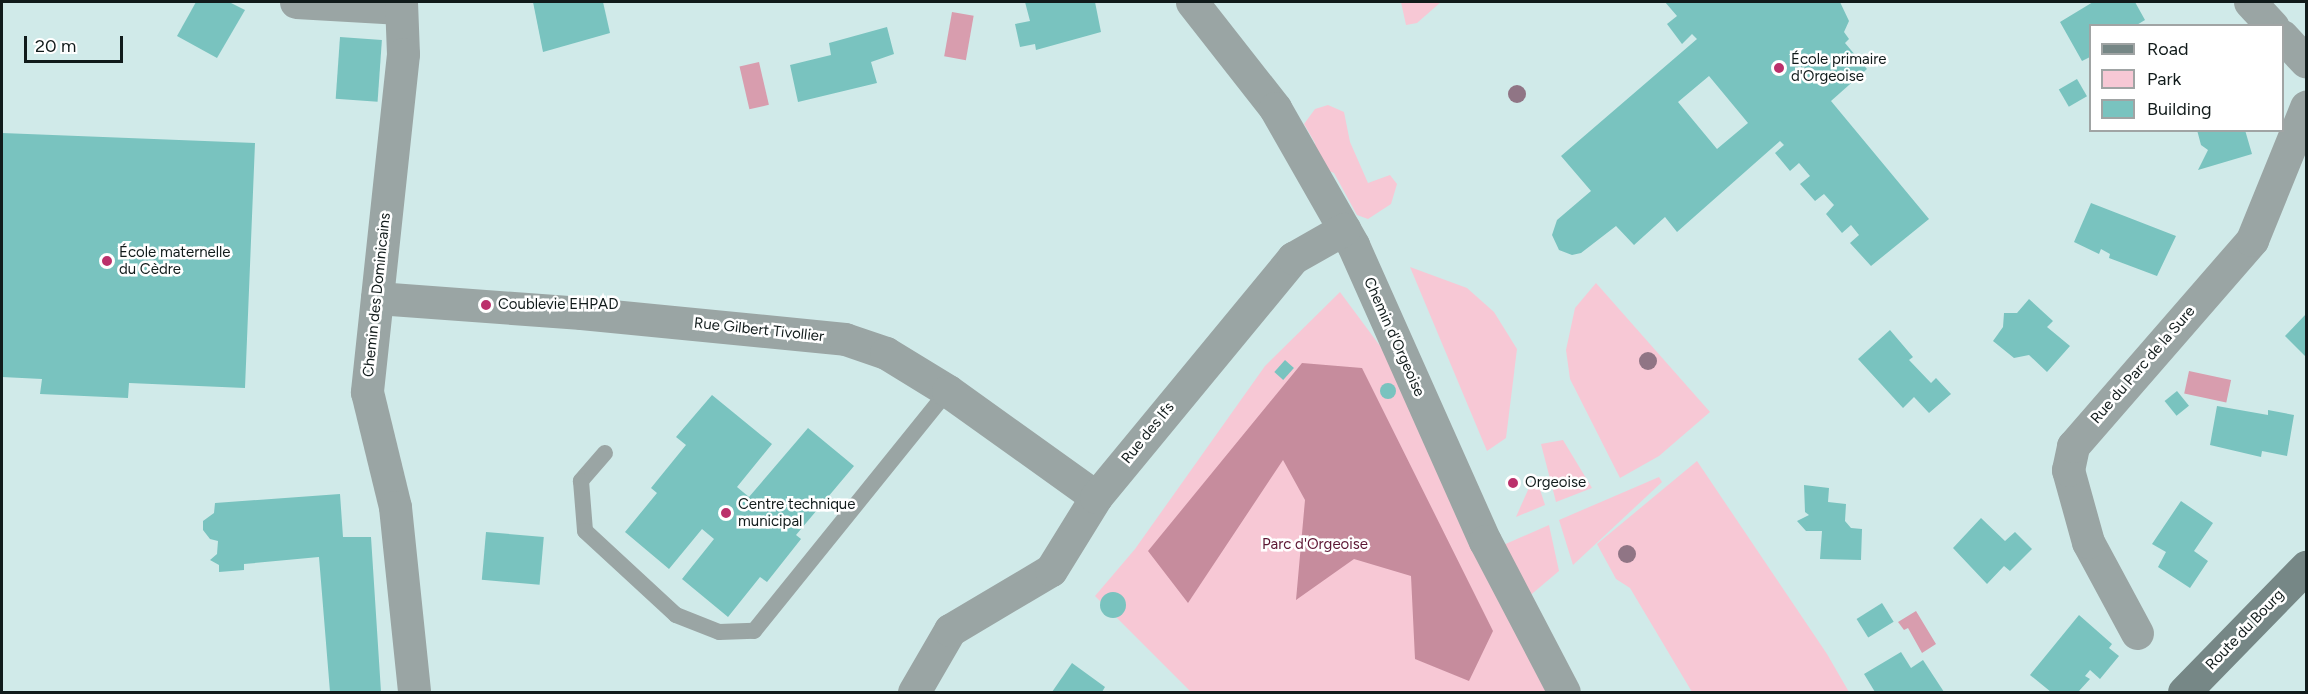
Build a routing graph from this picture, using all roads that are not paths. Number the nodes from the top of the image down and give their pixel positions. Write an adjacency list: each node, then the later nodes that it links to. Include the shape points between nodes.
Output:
1 (296, 2): 4 (street)
2 (1192, 2): 9 (street, Chemin d'Orgeoise, via 1275,108)
3 (2250, 2): 5 (street)
4 (401, 5): 10 (street, Chemin des Dominicains, via 403,54)
5 (2270, 24)
6 (2284, 37): 7 (street)
7 (2307, 62)
8 (2307, 107): 15 (street, Rue du Parc de la Sure, via 2252,240 2073,446 2068,470 2088,542)
9 (1344, 229): 13 (street, Rue des Ifs, via 1293,258); 18 (street, Chemin d'Orgeoise, via 1485,541)
10 (377, 298): 11 (street, Rue Gilbert Tivollier, via 845,339 886,353); 16 (street, Chemin des Dominicains, via 367,392 395,507)
11 (948, 391): 12 (lane, via 754,631 719,632 676,615 585,531 581,481); 13 (street, Rue Gilbert Tivollier)
12 (605, 453)
13 (1096, 497): 17 (street, Rue des Ifs, via 1051,570 950,630)
14 (2307, 567): 19 (main road, Route du Bourg)
15 (2137, 633)
16 (414, 693)
17 (914, 693)
18 (1564, 693)
19 (2184, 693)

